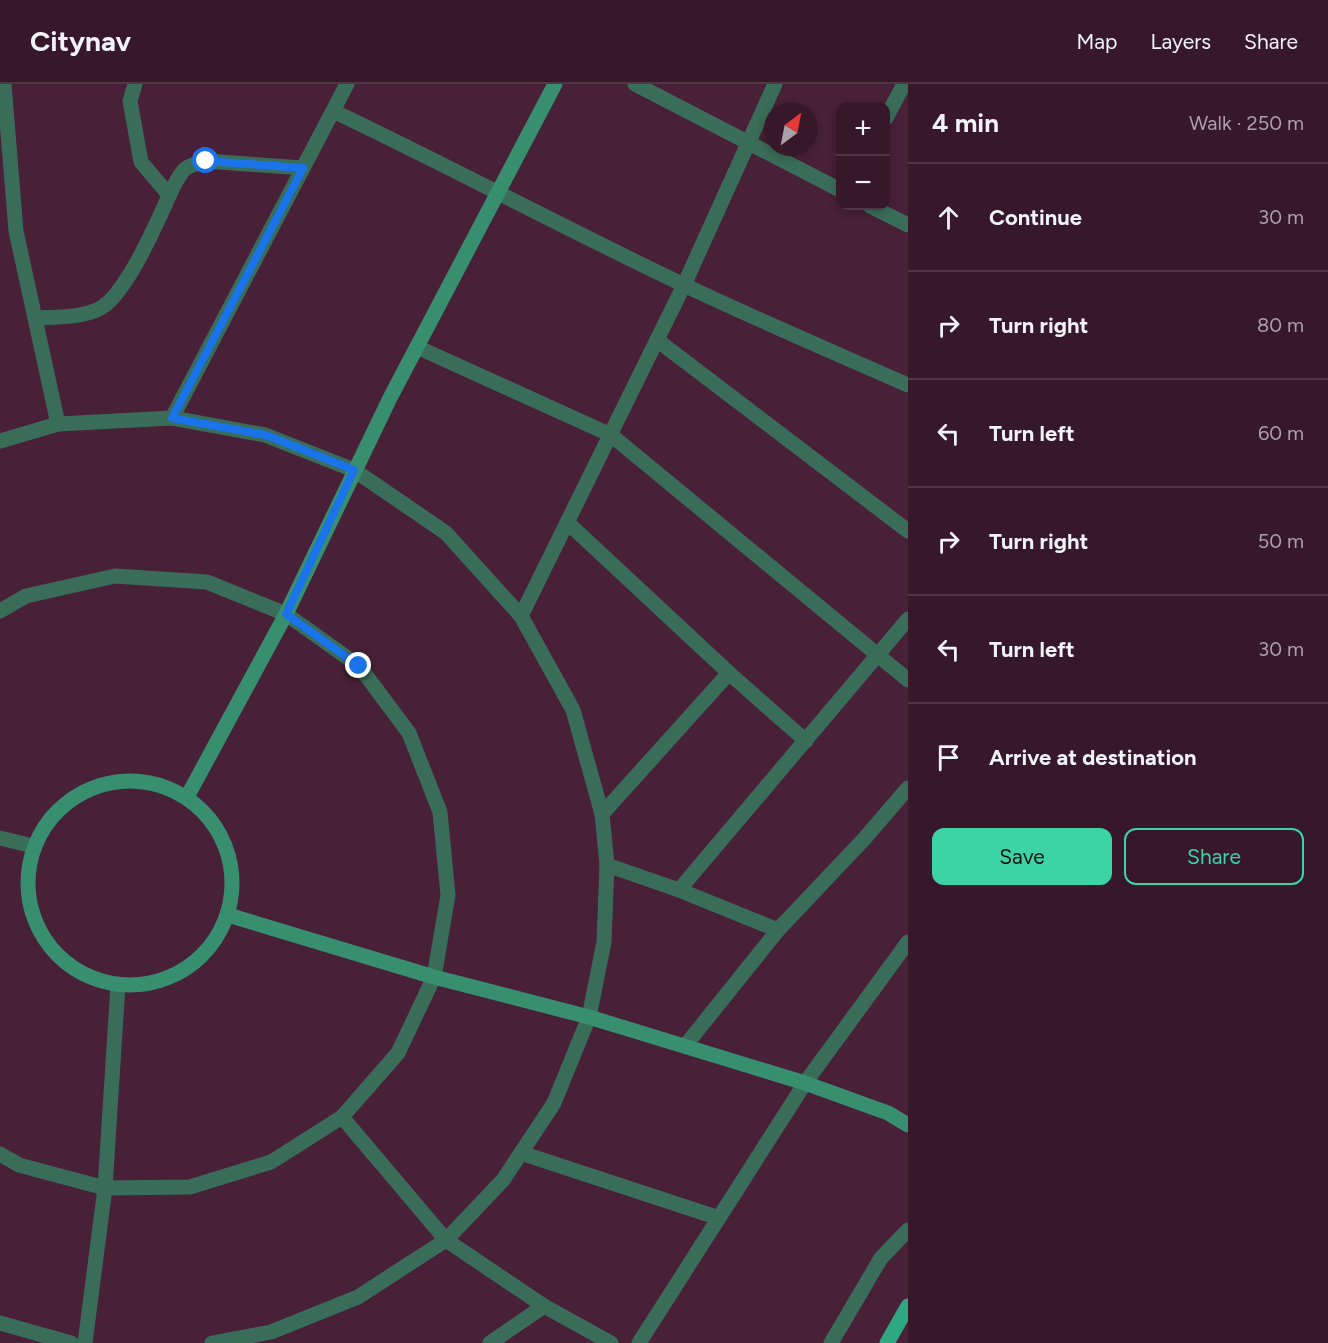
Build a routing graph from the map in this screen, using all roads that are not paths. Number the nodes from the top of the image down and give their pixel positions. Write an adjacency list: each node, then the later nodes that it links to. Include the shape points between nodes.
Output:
1 (4, 84): 18 (street, via 16,231)
2 (135, 84): 14 (street, via 130,101 141,162)
3 (346, 84): 9 (street)
4 (555, 84): 13 (street)
5 (635, 84): 10 (street)
6 (775, 84): 10 (street)
7 (904, 84): 8 (street)
8 (890, 109)
9 (333, 111): 11 (street); 13 (street)
10 (747, 141): 12 (street); 17 (street)
11 (303, 168): 14 (street, via 206,161 185,170); 22 (street)
12 (836, 188)
13 (497, 193): 17 (street); 20 (street)
14 (169, 195): 18 (street, via 148,241 112,300 87,313)
15 (878, 210): 16 (street)
16 (908, 225)
17 (684, 285): 19 (street); 21 (street)
18 (36, 318): 23 (street)
19 (657, 340): 24 (street); 28 (street)
20 (417, 347): 24 (street); 26 (street)
21 (908, 385)
22 (172, 418): 23 (street); 26 (street, via 266,435)
23 (58, 424): 25 (street)
24 (611, 435): 27 (street); 33 (street)
25 (0, 441)
26 (354, 470): 30 (street); 31 (street, via 446,533)
27 (568, 523): 31 (street); 34 (street)
28 (908, 531)
29 (0, 611): 30 (street, via 26,596 115,576 207,582)
30 (286, 614): 38 (street); 47 (street, via 359,666 409,734 440,812 448,895)
31 (521, 616): 39 (street, via 573,710)
32 (908, 619): 33 (street)
33 (878, 654): 35 (street); 36 (street)
34 (729, 673): 36 (street); 39 (street)
35 (908, 680)
36 (806, 741): 43 (street)
37 (908, 788): 45 (street)
38 (187, 796): 41 (street, via 159,784 128,780 98,784 70,798 48,819); 44 (street, via 212,819 228,849 234,882)
39 (602, 814): 42 (street)
40 (0, 837): 41 (street)
41 (33, 846): 48 (street, via 27,883 32,910 53,951 82,974)
42 (607, 865): 43 (street); 49 (street, via 604,942)
43 (679, 890): 45 (street)
44 (228, 915): 47 (street); 48 (street, via 216,940 197,962 173,977 146,985)
45 (778, 930): 50 (street)
46 (908, 942): 51 (street)
47 (434, 977): 49 (street); 54 (street, via 398,1053)
48 (118, 985): 58 (street)
49 (589, 1017): 50 (street); 56 (street, via 554,1103)
50 (685, 1046): 51 (street)
51 (805, 1083): 53 (street); 59 (street)
52 (908, 1110): 53 (street)
53 (888, 1113): 55 (street)
54 (342, 1117): 58 (street, via 270,1162 190,1187); 61 (street)
55 (908, 1125)
56 (520, 1153): 59 (street); 61 (street, via 502,1180)
57 (0, 1154): 58 (street, via 19,1166)
58 (105, 1188): 66 (street)
59 (719, 1218): 70 (street)
60 (908, 1230): 71 (street, via 881,1258)
61 (446, 1240): 62 (street); 67 (street, via 358,1297 272,1332)
62 (544, 1306): 68 (street); 69 (street)
63 (908, 1306): 72 (main road)
64 (0, 1323): 65 (street)
65 (71, 1343)
66 (86, 1343)
67 (212, 1343)
68 (490, 1343)
69 (610, 1343)
70 (639, 1343)
71 (831, 1343)
72 (887, 1343)

